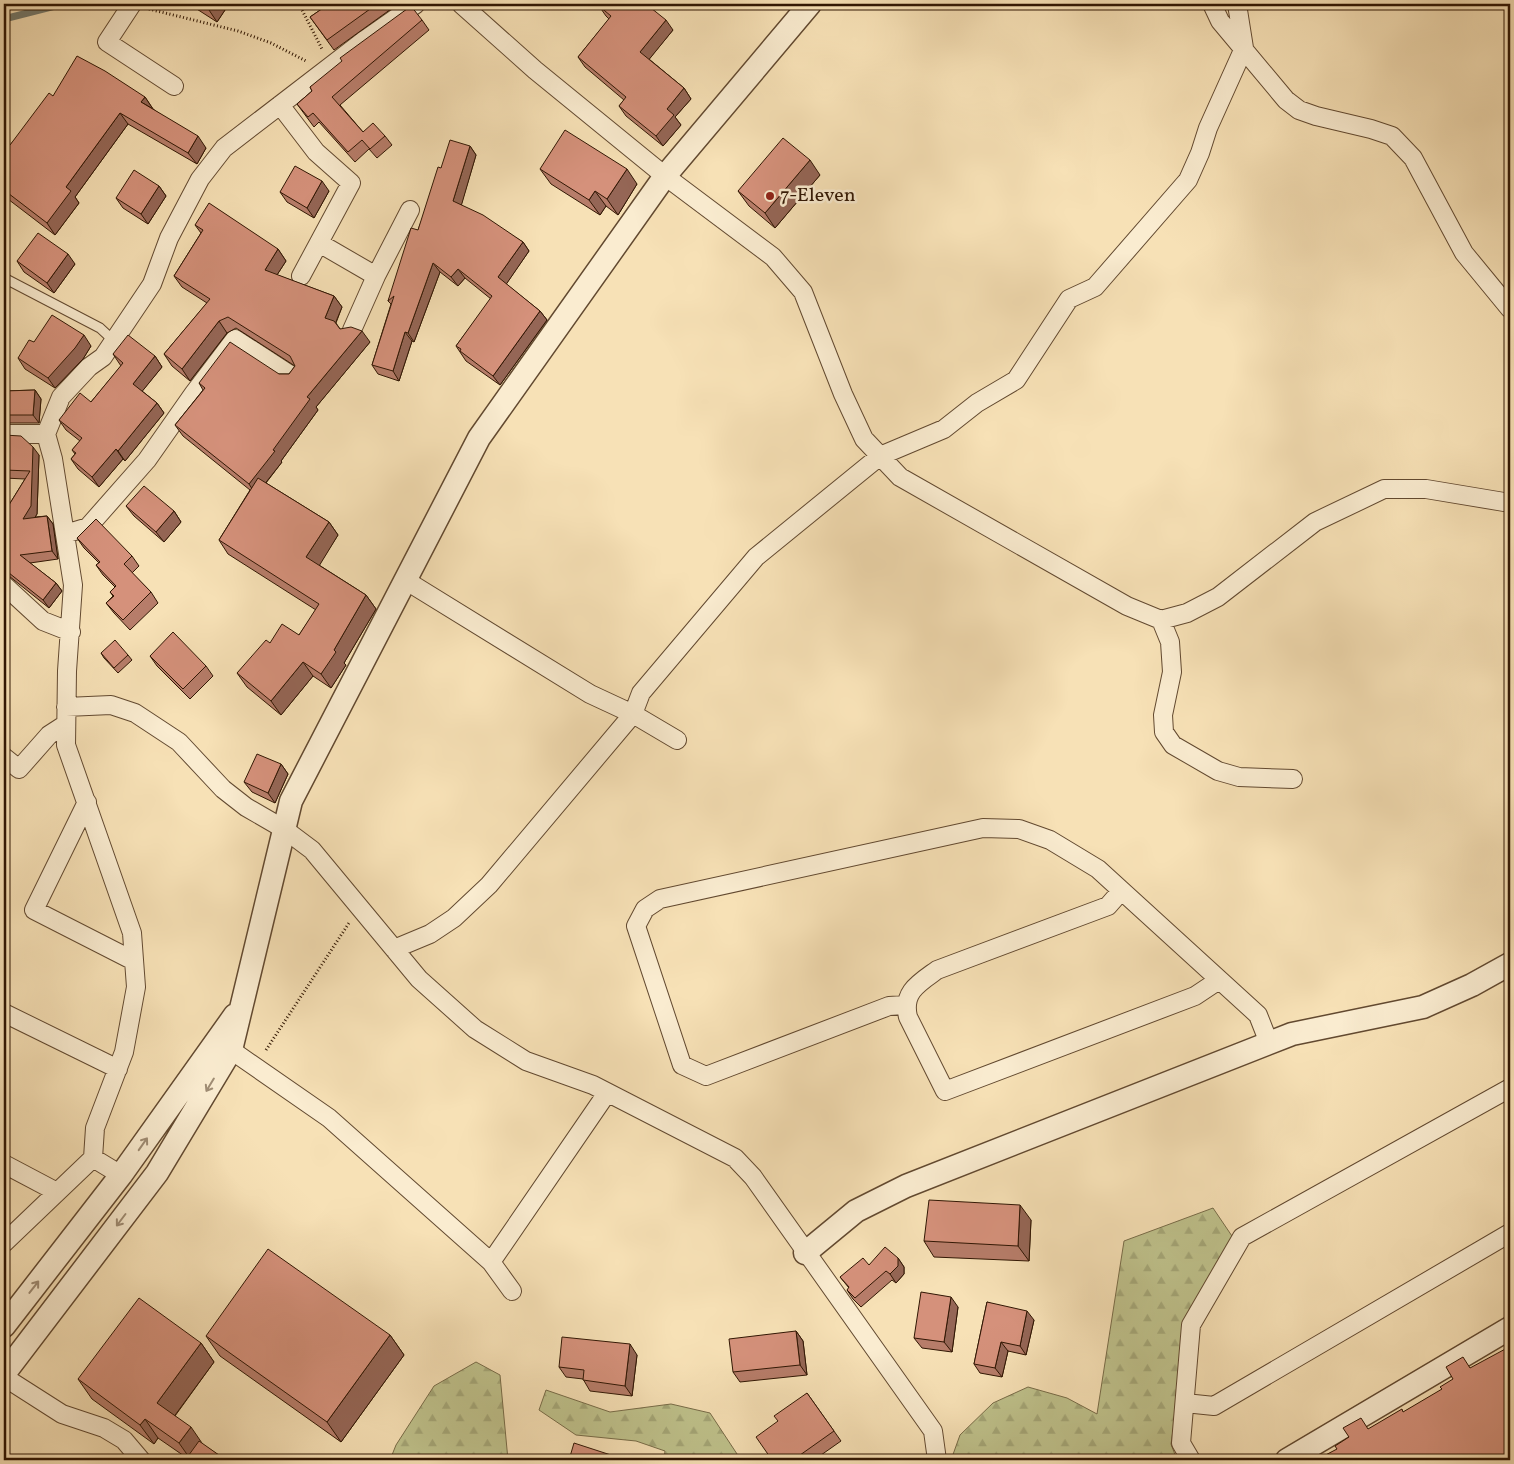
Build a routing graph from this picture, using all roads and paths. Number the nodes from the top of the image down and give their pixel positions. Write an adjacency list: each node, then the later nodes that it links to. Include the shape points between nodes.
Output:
1 (299, 4): 9 (path)
2 (416, 4): 9 (street)
3 (460, 4): 12 (street)
4 (810, 4): 12 (street)
5 (1212, 4): 8 (street, via 1220,21)
6 (1237, 4): 8 (street)
7 (131, 5): 9 (path, via 238,31); 10 (street, via 107,42)
8 (1244, 48): 18 (street, via 1286,100 1299,110 1392,136 1412,158 1464,253); 24 (street, via 1188,180 1095,287 1069,298 1016,380 977,403 944,429)
9 (328, 68): 11 (street)
10 (174, 86)
11 (280, 104): 14 (street, via 316,152 351,183); 20 (street, via 224,148 200,179 169,238 152,284)
12 (665, 176): 24 (street, via 773,257 804,292 843,394 864,439); 27 (street, via 479,438)
13 (410, 210): 16 (street)
14 (319, 242): 15 (street); 16 (street)
15 (301, 276)
16 (376, 276): 19 (street)
17 (4, 278): 20 (lane, via 100,328)
18 (1510, 309)
19 (352, 330)
20 (114, 341): 23 (street, via 103,357 89,367 61,398)
21 (292, 376): 26 (street, via 236,339 147,460 88,527)
22 (4, 434): 23 (street)
23 (46, 434): 26 (street)
24 (880, 456): 29 (street, via 900,477 1126,606); 31 (street, via 756,557 642,693)
25 (1510, 503): 29 (street, via 1426,489 1384,489 1315,522 1218,598 1187,613)
26 (65, 534): 30 (street, via 73,585)
27 (405, 580): 31 (street, via 590,694); 37 (street, via 291,801)
28 (4, 584): 30 (street, via 43,621)
29 (1161, 620): 35 (street, via 1170,642 1172,672 1163,715 1164,732 1173,745 1218,771 1239,777)
30 (71, 632): 32 (street)
31 (633, 714): 33 (street); 40 (street, via 489,885 454,918 430,934)
32 (66, 715): 34 (street, via 19,769); 36 (street, via 66,745); 37 (street, via 111,705 135,713 179,742 223,789 246,807)
33 (677, 740)
34 (4, 757)
35 (1293, 778)
36 (87, 802): 41 (street, via 132,933); 41 (street, via 34,910)
37 (284, 829): 40 (street, via 312,850); 45 (street)
38 (1121, 891): 43 (street); 44 (street, via 1108,906 937,970 914,986); 44 (street, via 1098,869 1050,840 1019,829 983,828 660,899 645,909 636,926 682,1065 706,1076 889,1006)
39 (350, 921): 49 (path)
40 (394, 948): 52 (street, via 419,979 474,1029 526,1061)
41 (134, 961): 50 (street, via 136,987)
42 (1510, 964): 47 (street, via 1472,986 1423,1007 1292,1034)
43 (1219, 980): 44 (street, via 1195,996 944,1090); 47 (street, via 1258,1015)
44 (905, 1005)
45 (240, 1008): 48 (street); 55 (street, one-way to 45)
46 (4, 1013): 50 (street)
47 (1269, 1043): 59 (street, via 906,1186 856,1211)
48 (231, 1050): 49 (street); 64 (street, one-way to 64, via 158,1173)
49 (255, 1067): 60 (street, via 328,1118)
50 (118, 1069): 53 (street, via 95,1128)
51 (1510, 1088): 65 (street, via 1242,1237 1190,1325)
52 (607, 1093): 59 (street, via 735,1158); 60 (street)
53 (93, 1158): 55 (street); 56 (street)
54 (4, 1164): 56 (street)
55 (121, 1175): 62 (street, one-way to 55)
56 (57, 1192): 58 (street)
57 (1510, 1233): 65 (street, via 1214,1406)
58 (4, 1243)
59 (806, 1253): 67 (street, via 932,1431)
60 (491, 1262): 61 (street)
61 (512, 1291)
62 (4, 1326)
63 (1510, 1328): 69 (street)
64 (4, 1376): 66 (street, via 62,1414 104,1428 124,1440)
65 (1185, 1403): 68 (street, via 1181,1443)
66 (141, 1460)
67 (938, 1460)
68 (1191, 1460)
69 (1287, 1460)

